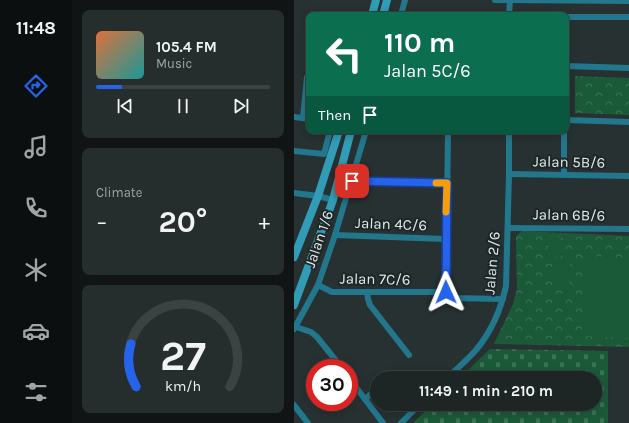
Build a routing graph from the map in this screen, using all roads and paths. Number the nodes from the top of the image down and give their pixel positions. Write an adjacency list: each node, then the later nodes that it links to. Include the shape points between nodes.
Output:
1 (376, 0): 8 (street)
2 (387, 0): 9 (street)
3 (405, 0): 10 (street)
4 (494, 0): 5 (street)
5 (510, 0): 6 (street); 11 (street)
6 (588, 0): 7 (street)
7 (629, 1)
8 (373, 12)
9 (384, 12)
10 (402, 12)
11 (510, 12)
12 (569, 17): 13 (street)
13 (629, 17)
14 (569, 66): 15 (street)
15 (629, 68)
16 (294, 117): 17 (street)
17 (306, 118)
18 (569, 120): 19 (street)
19 (629, 122)
20 (329, 134): 27 (street, via 324,154)
21 (338, 134): 34 (street)
22 (349, 134): 35 (street)
23 (365, 134): 31 (street, Jalan 1/6)
24 (448, 134): 32 (street, Jalan 4C/6)
25 (509, 134): 28 (street, Jalan 2/6)
26 (564, 134): 29 (street)
27 (294, 151)
28 (510, 174): 29 (street, Jalan 5B/6); 36 (street, Jalan 2/6)
29 (564, 174): 30 (street, Jalan 5B/6)
30 (629, 176)
31 (352, 181): 32 (street); 38 (street, Jalan 1/6)
32 (447, 183): 39 (street, Jalan 4C/6)
33 (294, 193): 34 (street)
34 (318, 196): 35 (street); 40 (street)
35 (333, 200): 45 (street)
36 (508, 228): 37 (street, Jalan 6B/6); 44 (street, Jalan 2/6, via 506,286)
37 (629, 229)
38 (335, 235): 39 (street, Jalan 4C/6); 41 (street, Jalan 1/6)
39 (446, 239): 43 (street, Jalan 4C/6)
40 (294, 257)
41 (318, 285): 42 (street, Jalan 7C/6, via 332,292); 46 (street, Jalan 1/6)
42 (367, 292): 43 (street, Jalan 7C/6); 47 (street, via 370,305)
43 (446, 292): 44 (street, Jalan 7C/6, via 452,298)
44 (503, 299): 49 (street, Jalan 2/6, via 482,342)
45 (294, 305)
46 (295, 328): 48 (street, via 311,332)
47 (409, 355)
48 (335, 359)
49 (454, 371)
50 (358, 390): 52 (street)
51 (370, 395): 52 (street)
52 (365, 399): 56 (street)
53 (294, 405): 55 (street)
54 (413, 411): 57 (street)
55 (308, 423)
56 (383, 423)
57 (401, 423)

